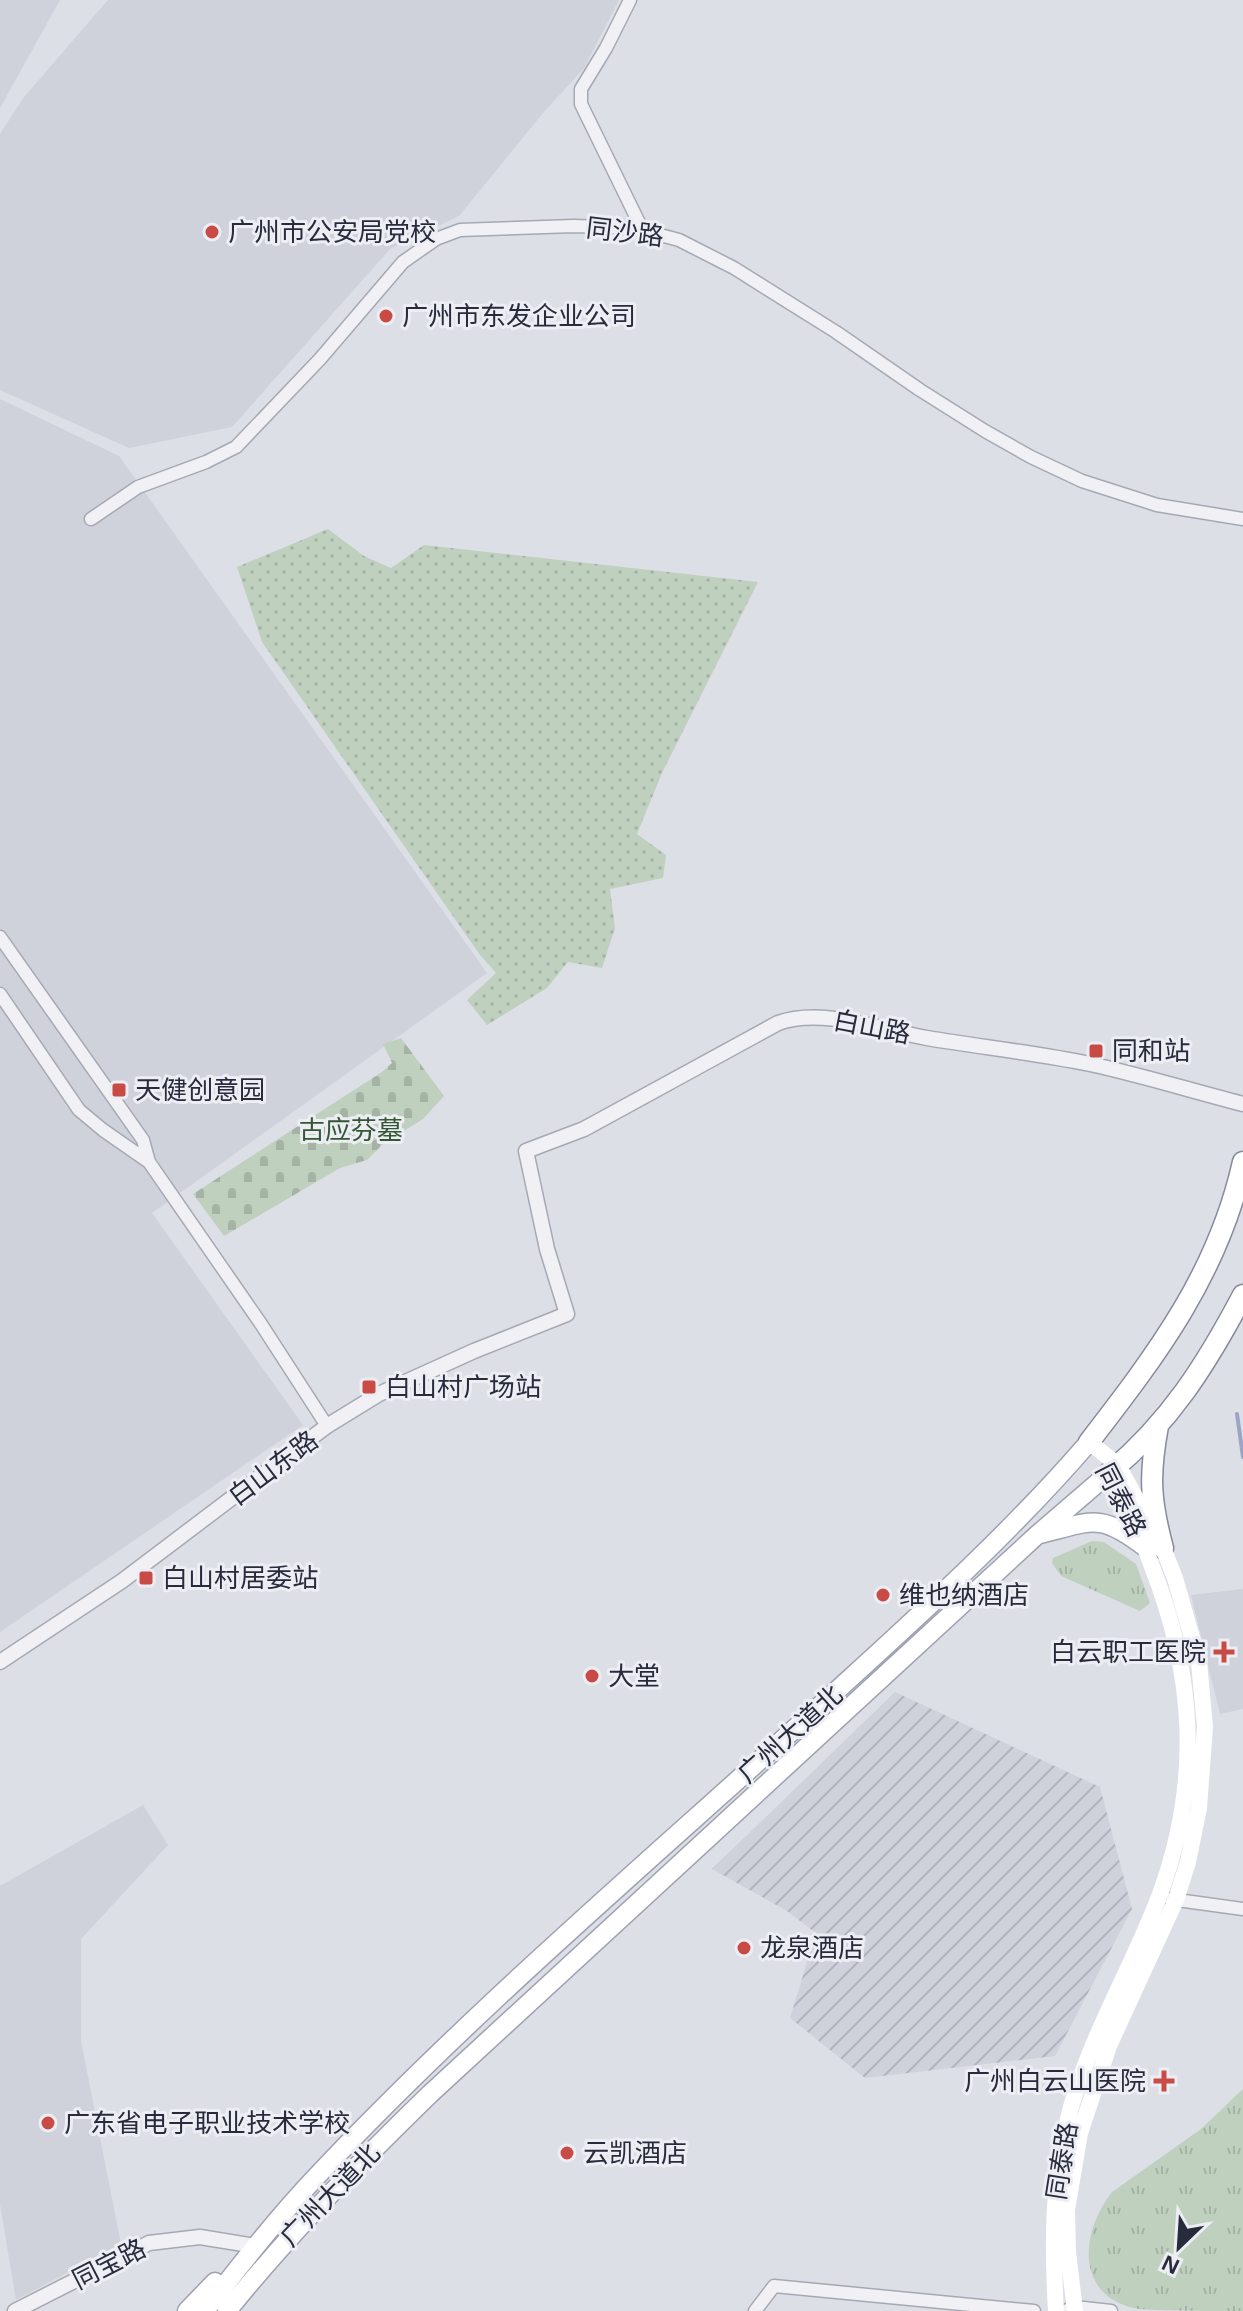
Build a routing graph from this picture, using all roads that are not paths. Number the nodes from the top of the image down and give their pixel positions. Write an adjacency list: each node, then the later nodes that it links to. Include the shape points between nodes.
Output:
1 (630, 0): 2 (street, via 581,89 581,104)
2 (643, 231): 3 (street, 同沙路, via 574,226 460,230 436,239 403,262 236,447 138,487); 4 (street, 同沙路, via 679,240 734,268 1031,457 1131,499)
3 (91, 519)
4 (1243, 519)
5 (0, 937): 8 (street, via 143,1140)
6 (0, 994): 8 (street, via 79,1110)
7 (1243, 1104): 11 (street, 白山路, via 1088,1064 826,1018 778,1023 584,1129 526,1151)
8 (149, 1162): 12 (street)
9 (1243, 1162): 14 (highway, 广州大道北, via 1226,1223 1186,1309)
10 (1242, 1300): 13 (highway, 广州大道北, via 1198,1375)
11 (567, 1314): 12 (street, 白山东路, via 422,1373)
12 (327, 1426): 20 (street, 白山东路, via 122,1581)
13 (1158, 1426): 15 (highway, 广州大道北); 17 (highway, via 1152,1460)
14 (1089, 1442): 15 (main road, 同泰路); 18 (main road, 广州大道北)
15 (1113, 1469): 16 (main road, 广州大道北); 17 (main road, 同泰路)
16 (1037, 1535): 17 (main road, via 1098,1522); 19 (main road, 广州大道北)
17 (1154, 1548): 21 (main road, 同泰路, via 1179,1591 1195,1644 1205,1727 1188,1862)
18 (913, 1620): 19 (main road); 23 (main road, 广州大道北, via 487,2009 332,2160)
19 (929, 1634): 23 (main road, 广州大道北)
20 (0, 1662)
21 (1167, 1898): 22 (street); 25 (main road, 同泰路, via 1080,2133 1067,2210); 31 (main road, 同泰路, via 1082,2075 1064,2136 1053,2217)
22 (1243, 1909)
23 (263, 2251): 24 (main road); 24 (main road); 26 (street, 同宝路, via 200,2237 149,2243); 27 (main road, via 224,2272)
24 (232, 2302): 28 (main road)
25 (1071, 2310): 32 (street)
26 (15, 2311)
27 (187, 2311)
28 (205, 2311)
29 (755, 2311): 30 (street, via 774,2286)
30 (1034, 2311)
31 (1056, 2311)
32 (1111, 2311)

